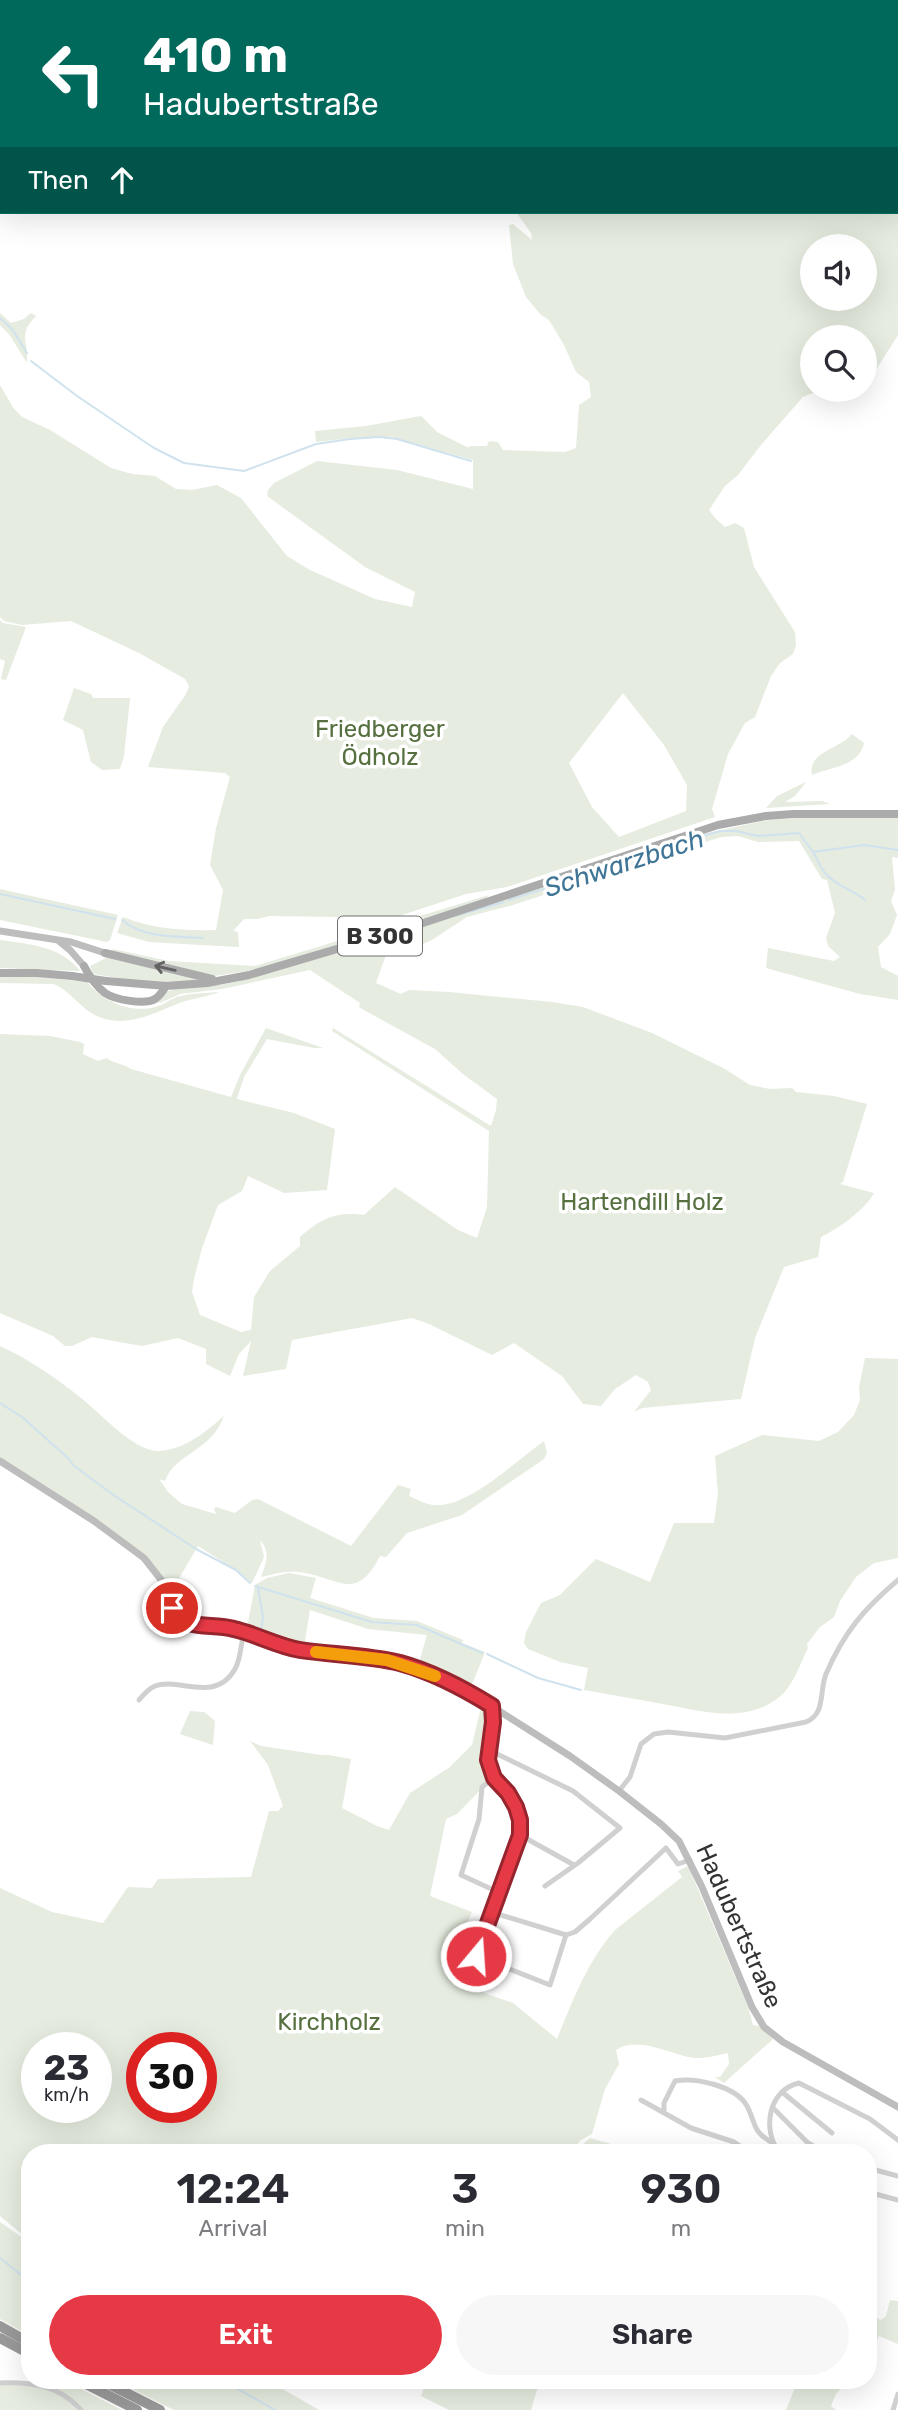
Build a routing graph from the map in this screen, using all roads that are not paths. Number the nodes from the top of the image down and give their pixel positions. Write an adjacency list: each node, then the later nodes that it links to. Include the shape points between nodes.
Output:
1 (898, 814): 7 (main road, B 300, via 793,814 718,825 408,928)
2 (0, 931): 3 (street)
3 (54, 939): 4 (street); 5 (street)
4 (105, 953): 7 (main road, one-way to 4)
5 (84, 966): 8 (main road, via 104,992 122,1000 151,1001)
6 (0, 973): 8 (main road, B 300, bridge)
7 (226, 981): 8 (main road, B 300)
8 (166, 986)
9 (0, 1461): 11 (street, Hadubertstraße, via 144,1558 184,1622)
10 (898, 1580): 18 (street, via 855,1621 825,1675 820,1709 814,1718 725,1738 654,1734 638,1748 630,1777)
11 (244, 1632): 12 (street, Hadubertstraße); 13 (street)
12 (257, 1637): 13 (street); 15 (street, Hadubertstraße, via 297,1649 417,1668)
13 (241, 1645): 14 (street, via 236,1668 224,1681 198,1688 157,1685)
14 (139, 1700)
15 (492, 1706): 16 (street); 18 (street, Hadubertstraße)
16 (491, 1751): 17 (street, via 488,1760); 21 (street, via 573,1791 620,1828)
17 (494, 1778): 19 (street, via 516,1807); 23 (street, via 482,1787 479,1819 461,1875)
18 (619, 1791): 20 (street, Hadubertstraße, via 671,1832)
19 (520, 1835): 21 (street); 23 (street)
20 (690, 1860): 25 (street, via 678,1864 666,1848); 30 (street, Hadubertstraße, via 764,2027)
21 (574, 1865): 22 (street)
22 (545, 1886)
23 (498, 1892): 24 (street)
24 (491, 1912): 25 (street); 26 (street)
25 (566, 1936): 26 (street, via 550,1985)
26 (476, 1956): 27 (street)
27 (468, 1985)
28 (782, 2092): 31 (street); 33 (street); 34 (street, via 795,2084 807,2085)
29 (642, 2100): 32 (street)
30 (898, 2107)
31 (773, 2108): 35 (street); 37 (street)
32 (664, 2112): 35 (street, via 675,2081 717,2085 741,2099 761,2136); 36 (street, via 691,2128)
33 (832, 2133)
34 (898, 2140)
35 (771, 2142)
36 (737, 2144)
37 (810, 2144)
38 (877, 2170): 39 (street)
39 (898, 2176)
40 (877, 2194): 41 (street)
41 (898, 2200)
42 (0, 2326): 44 (highway)
43 (0, 2338): 45 (highway)
44 (21, 2338)
45 (21, 2349)
46 (0, 2383): 47 (street)
47 (21, 2383)
48 (52, 2389): 52 (street)
49 (96, 2389): 53 (highway)
50 (119, 2389): 54 (highway)
51 (898, 2394): 55 (street)
52 (81, 2410)
53 (137, 2410)
54 (160, 2410)
55 (892, 2410)

